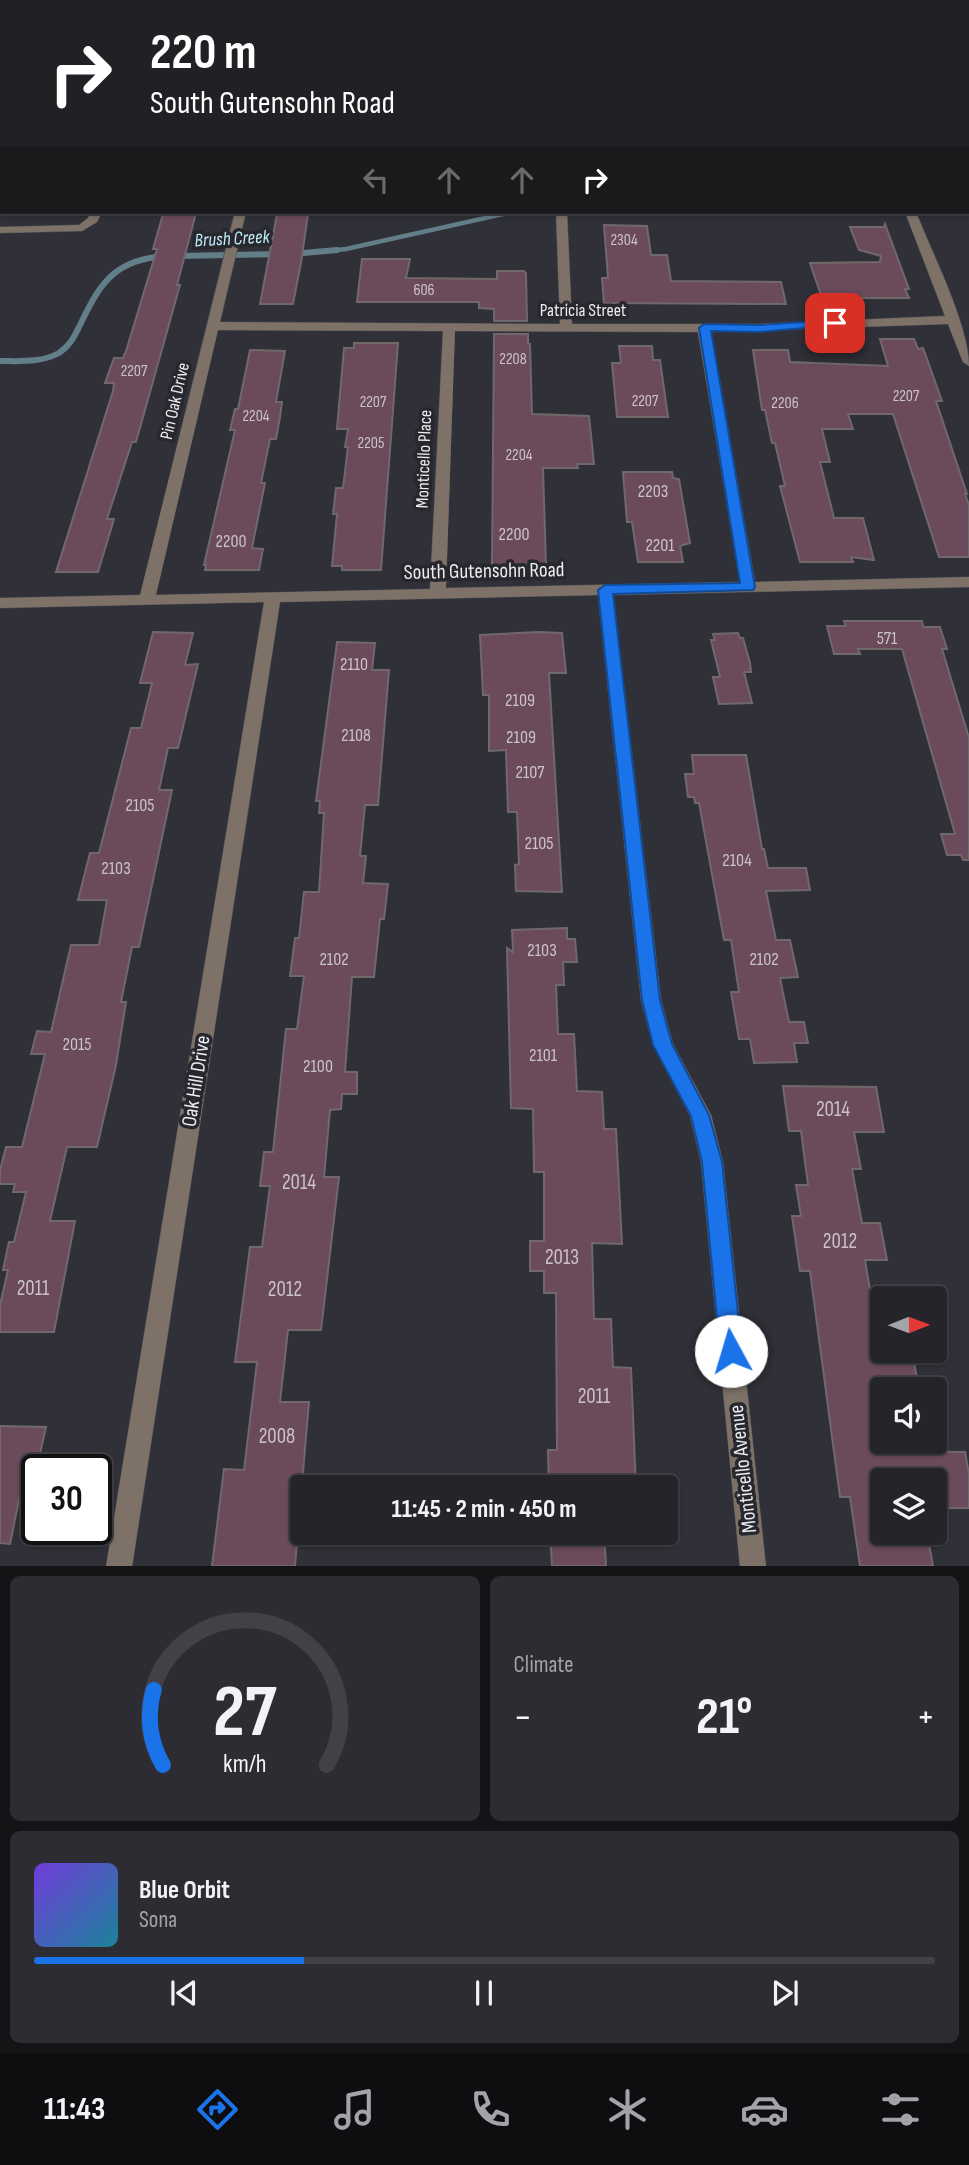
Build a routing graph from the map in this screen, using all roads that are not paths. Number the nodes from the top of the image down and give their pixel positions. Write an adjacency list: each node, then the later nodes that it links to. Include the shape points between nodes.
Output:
1 (95, 214): 5 (street, via 88,225 73,230)
2 (240, 214): 7 (street, Pin Oak Drive)
3 (561, 214): 9 (street)
4 (911, 214): 6 (street)
5 (0, 230)
6 (953, 320): 10 (street, Patricia Street); 11 (street)
7 (212, 326): 8 (street, Patricia Street); 17 (street, Pin Oak Drive)
8 (449, 327): 9 (street, Patricia Street); 15 (street, Monticello Place)
9 (566, 327): 10 (street, Patricia Street)
10 (704, 328): 13 (street)
11 (969, 362)
12 (969, 582): 13 (street, South Gutensohn Road)
13 (748, 587): 14 (street, South Gutensohn Road)
14 (605, 590): 15 (street, South Gutensohn Road); 20 (street, Monticello Avenue, via 651,1000 663,1045 700,1115 712,1162)
15 (438, 593): 16 (street, South Gutensohn Road)
16 (273, 596): 17 (street, South Gutensohn Road); 19 (street, Oak Hill Drive)
17 (147, 600): 18 (street, South Gutensohn Road)
18 (0, 603)
19 (119, 1566)
20 (753, 1566)

